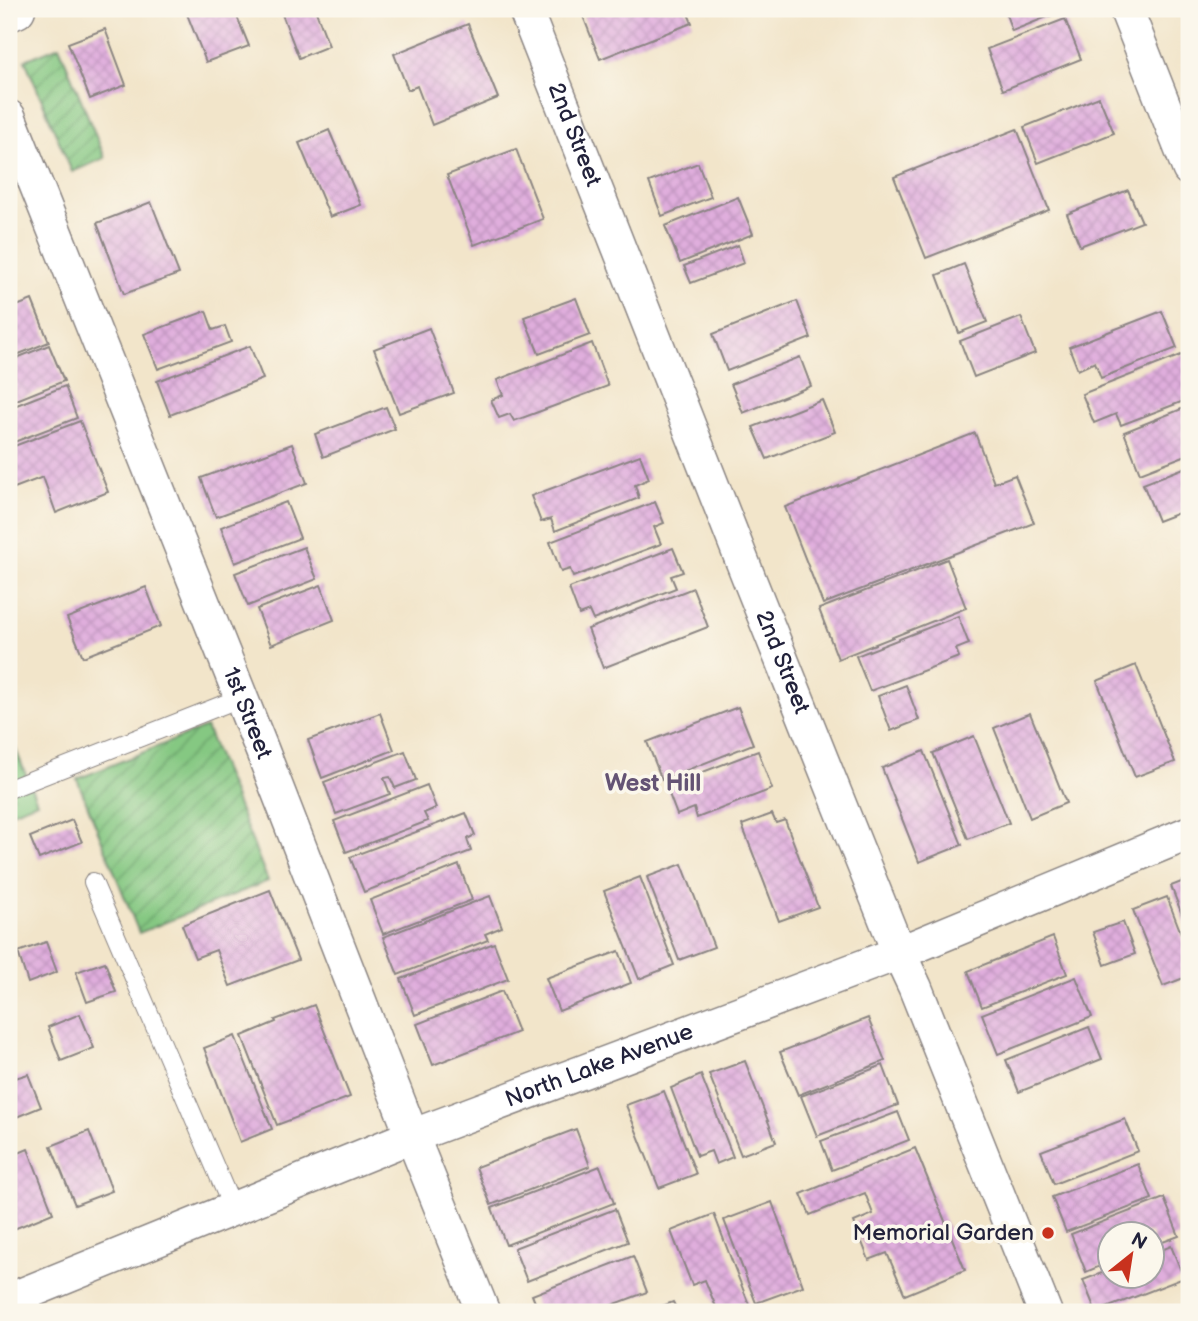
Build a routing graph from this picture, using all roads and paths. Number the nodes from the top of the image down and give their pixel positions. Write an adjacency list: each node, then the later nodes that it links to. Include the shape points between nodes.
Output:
1 (16, 9): 4 (street)
2 (525, 9): 11 (street, 2nd Street)
3 (1126, 9): 6 (street)
4 (9, 12)
5 (9, 117): 7 (street, 1st Street)
6 (1189, 169)
7 (240, 698): 8 (lane); 12 (street, 1st Street)
8 (9, 789)
9 (1189, 833): 11 (street, North Lake Avenue)
10 (93, 882): 13 (lane)
11 (899, 953): 12 (street, North Lake Avenue); 16 (street, 2nd Street)
12 (411, 1136): 13 (street, North Lake Avenue); 15 (street, 1st Street)
13 (233, 1209): 14 (street, North Lake Avenue)
14 (9, 1300)
15 (483, 1312)
16 (1045, 1312)

